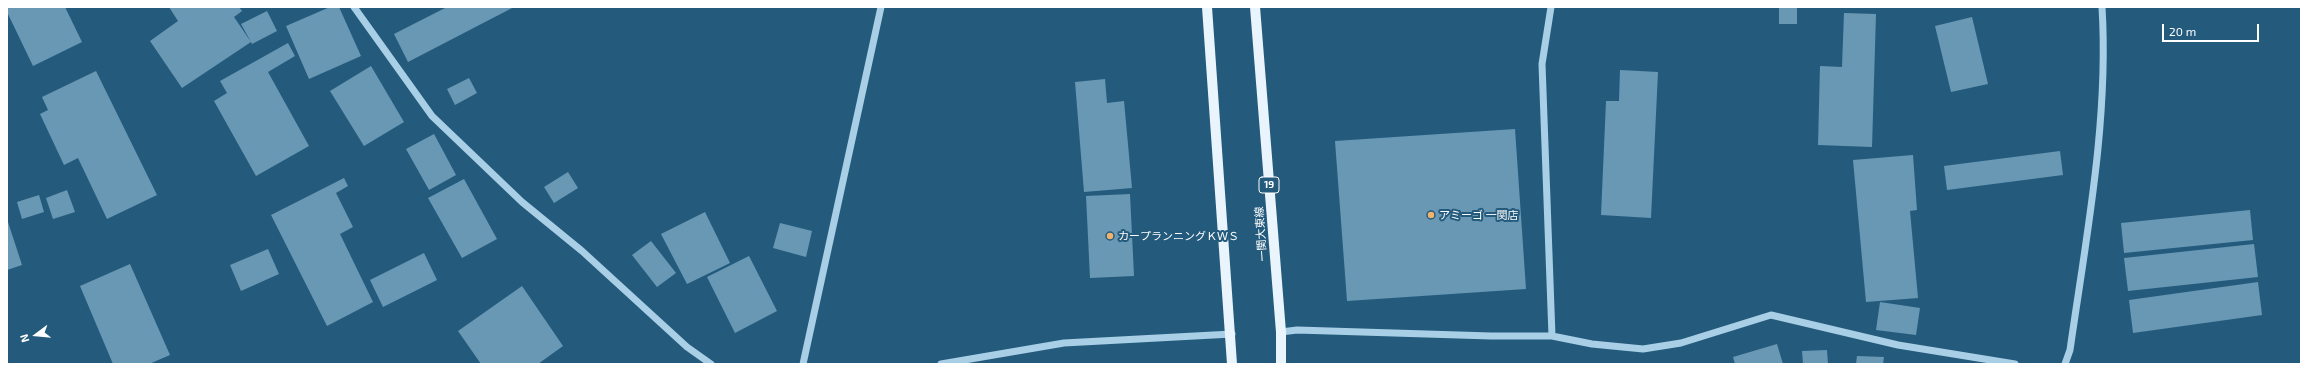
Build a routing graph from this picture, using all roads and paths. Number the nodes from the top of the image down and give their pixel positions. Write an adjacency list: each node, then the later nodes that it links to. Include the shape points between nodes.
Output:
1 (354, 7): 10 (street, via 432,116 522,202 582,251 687,347)
2 (881, 7): 11 (street)
3 (1207, 7): 8 (main road)
4 (1256, 7): 7 (main road, 一関大東線 / 19)
5 (1551, 7): 9 (street, via 1542,64)
6 (2102, 7): 16 (street, via 2105,51 2094,182 2070,350)
7 (1281, 332): 9 (street, via 1297,330); 14 (main road, 一関大東線 / 19)
8 (1232, 334): 12 (street, via 1064,343); 13 (main road)
9 (1552, 336): 15 (street, via 1592,344 1643,349 1681,342 1771,316 1898,345)
10 (711, 364)
11 (803, 364)
12 (941, 364)
13 (1232, 364)
14 (1281, 364)
15 (2015, 364)
16 (2065, 364)

